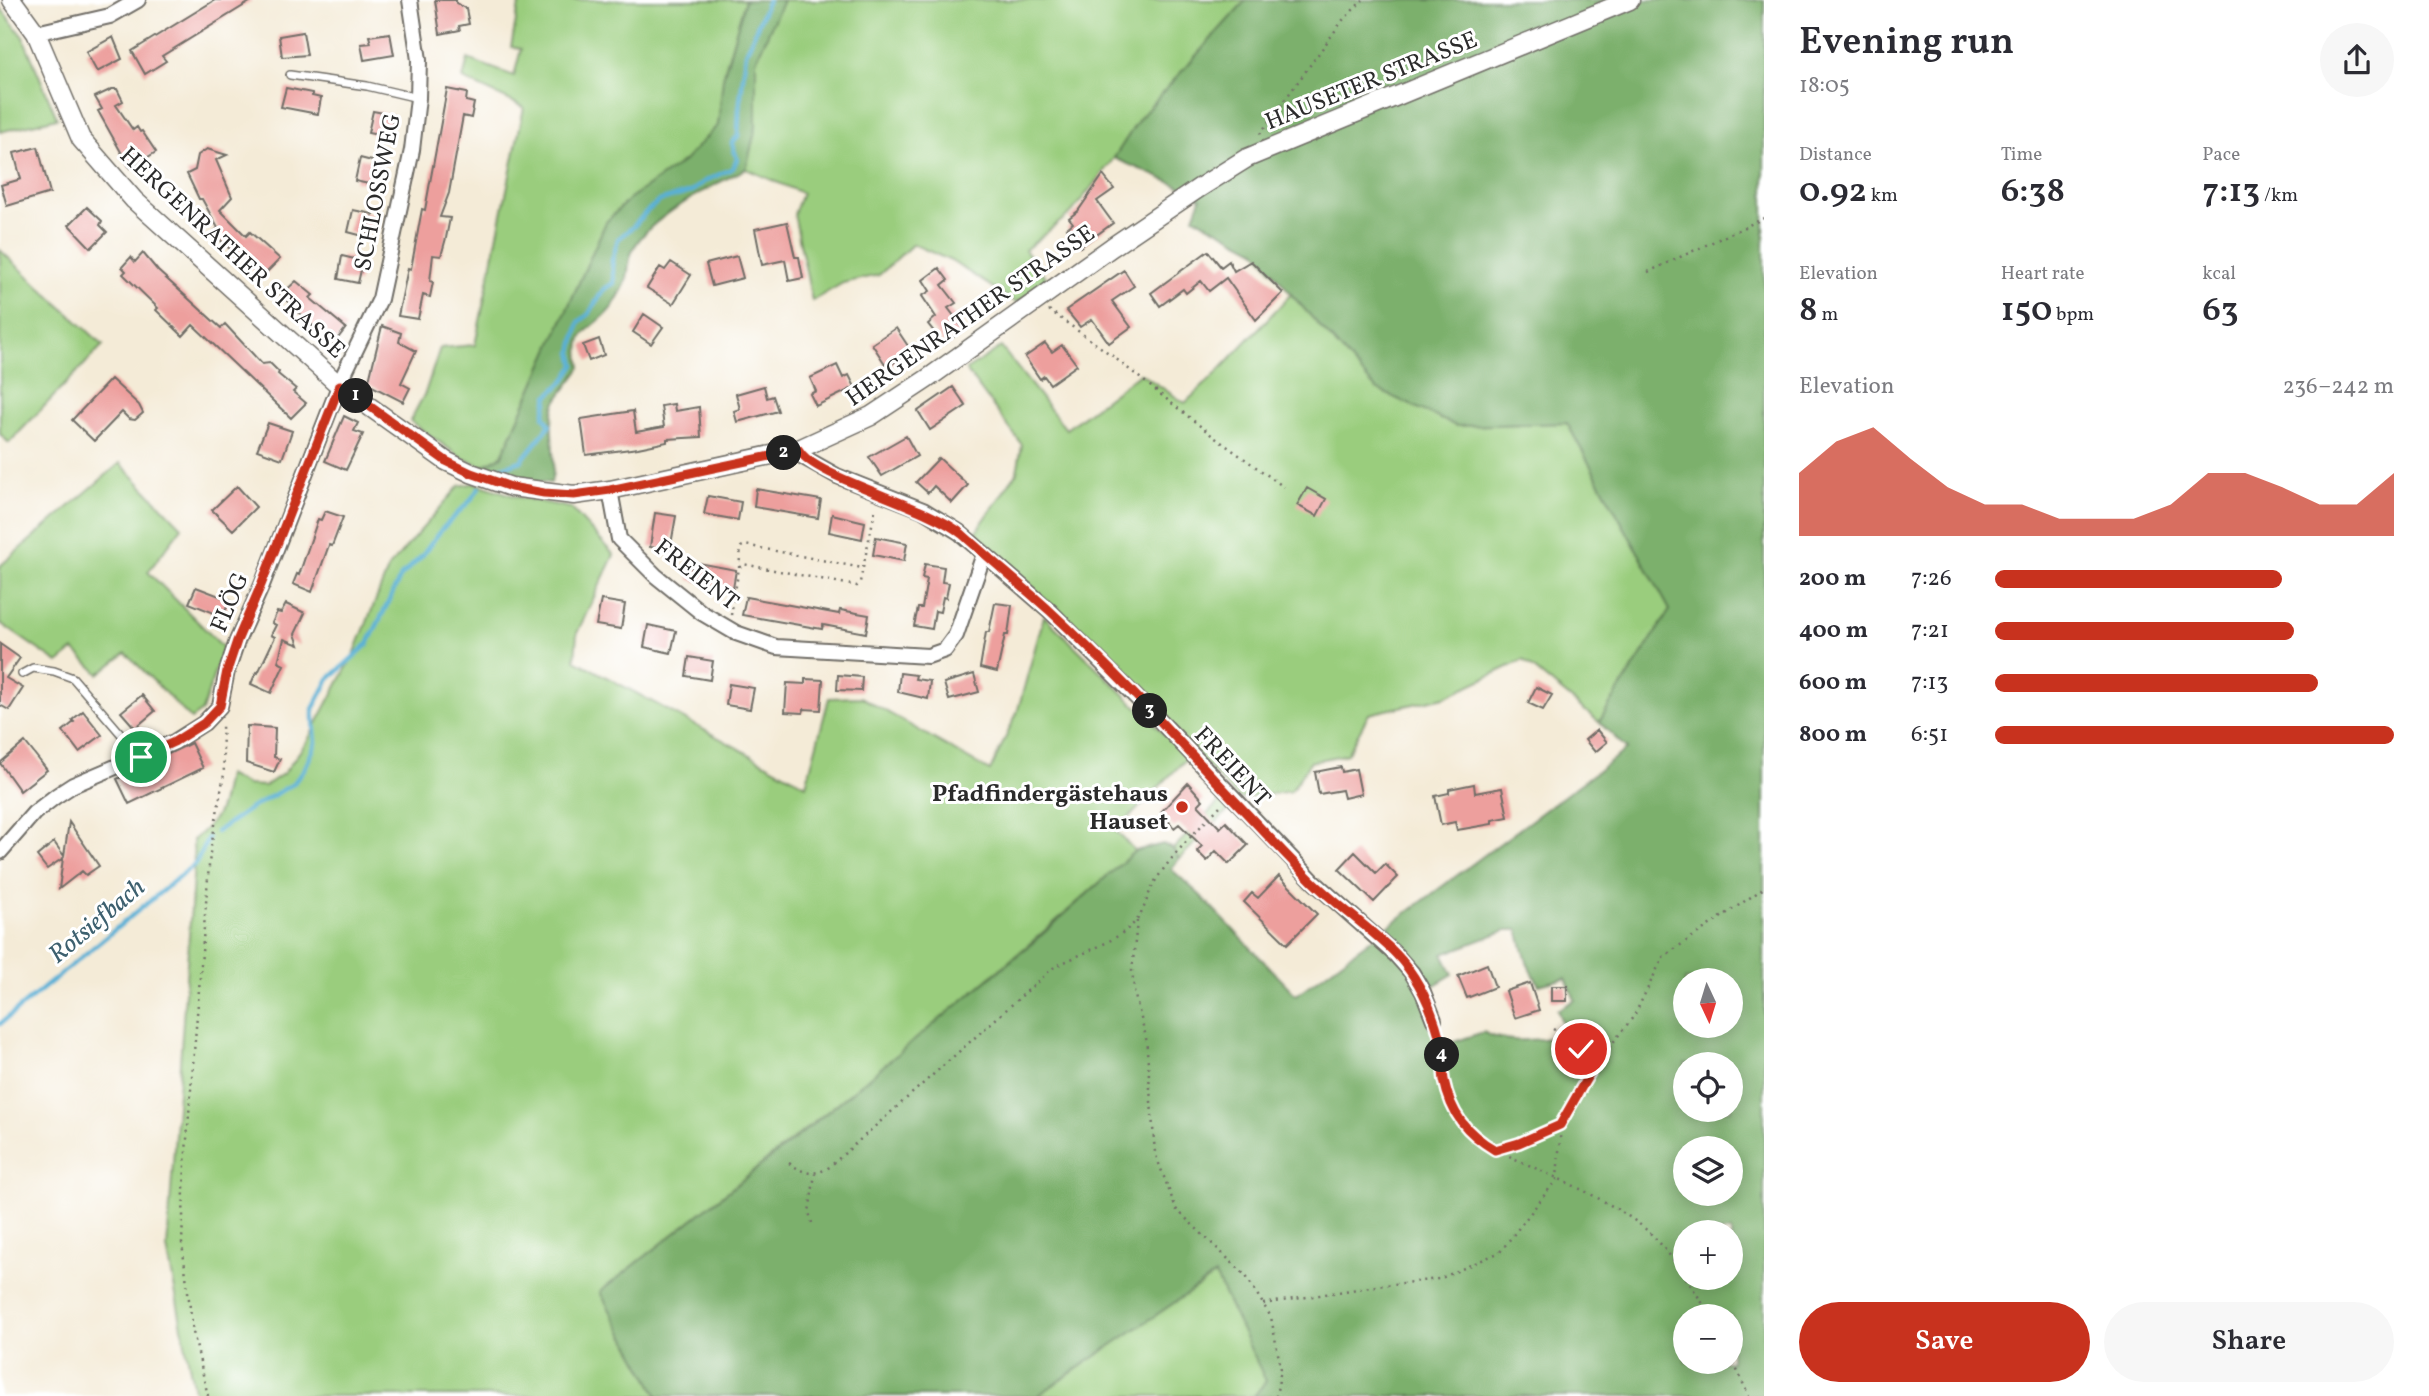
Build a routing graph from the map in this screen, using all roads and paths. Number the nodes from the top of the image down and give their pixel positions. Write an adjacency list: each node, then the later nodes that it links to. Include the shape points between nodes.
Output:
1 (12, 0): 6 (street, HERGENRATHER STRASSE)
2 (138, 0): 6 (street, via 110,16)
3 (410, 0): 8 (street, SCHLOSSWEG, via 419,60)
4 (1363, 0): 9 (path, via 1291,90)
5 (1630, 0): 9 (street, HAUSETER STRASSE)
6 (36, 33): 14 (street, HERGENRATHER STRASSE, via 81,139 109,174)
7 (290, 75): 8 (lane)
8 (418, 98): 14 (street, SCHLOSSWEG, via 412,150 380,299)
9 (1247, 158): 10 (street, HAUSETER STRASSE)
10 (1199, 188): 13 (street, HERGENRATHER STRASSE)
11 (1764, 218): 12 (path)
12 (1648, 272)
13 (1039, 299): 15 (street, HERGENRATHER STRASSE, via 872,416); 16 (path)
14 (340, 385): 17 (street, HERGENRATHER STRASSE, via 446,461 471,473 544,493); 24 (street, FLÖG, via 237,641)
15 (799, 450): 17 (street, HERGENRATHER STRASSE); 18 (street, FREIENT, via 803,457 837,476)
16 (1284, 487)
17 (610, 490): 22 (street, FREIENT, via 619,539 656,576)
18 (880, 494): 19 (street, FREIENT, via 923,510); 21 (path)
19 (984, 554): 22 (street, FREIENT, via 956,635 945,650 928,656 776,648); 26 (street, FREIENT, via 1050,611)
20 (739, 568): 21 (path, via 743,564 857,586); 21 (path, via 745,545); 22 (path)
21 (862, 568)
22 (729, 629)
23 (22, 674): 25 (lane, via 33,668 73,678)
24 (220, 706): 25 (street, via 204,723); 42 (path, via 223,774 210,853 182,1243 193,1332)
25 (141, 757): 27 (street, via 56,796 34,813)
26 (1230, 796): 29 (path, via 1176,852 1154,883); 30 (street, FREIENT, via 1314,883 1396,954 1423,992)
27 (0, 852)
28 (1764, 888): 32 (path, via 1663,957 1634,1016)
29 (1137, 921): 36 (path, via 1120,936 1053,968 887,1118); 40 (path, via 1132,971 1146,1037 1155,1153 1176,1209 1246,1276)
30 (1434, 1020): 34 (path, via 1450,1103 1474,1138)
31 (1553, 1028): 32 (path, via 1581,1049)
32 (1592, 1069): 33 (path)
33 (1560, 1125): 34 (path); 37 (path)
34 (1495, 1150): 37 (path)
35 (789, 1163): 36 (path, via 805,1174)
36 (815, 1174): 38 (path, via 808,1212)
37 (1557, 1179): 39 (path, via 1620,1211 1644,1228); 40 (path, via 1500,1252 1439,1279)
38 (812, 1223)
39 (1673, 1260)
40 (1263, 1304): 43 (path, via 1271,1317 1281,1368)
41 (1739, 1374): 44 (path)
42 (208, 1396)
43 (1276, 1396)
44 (1749, 1396)

